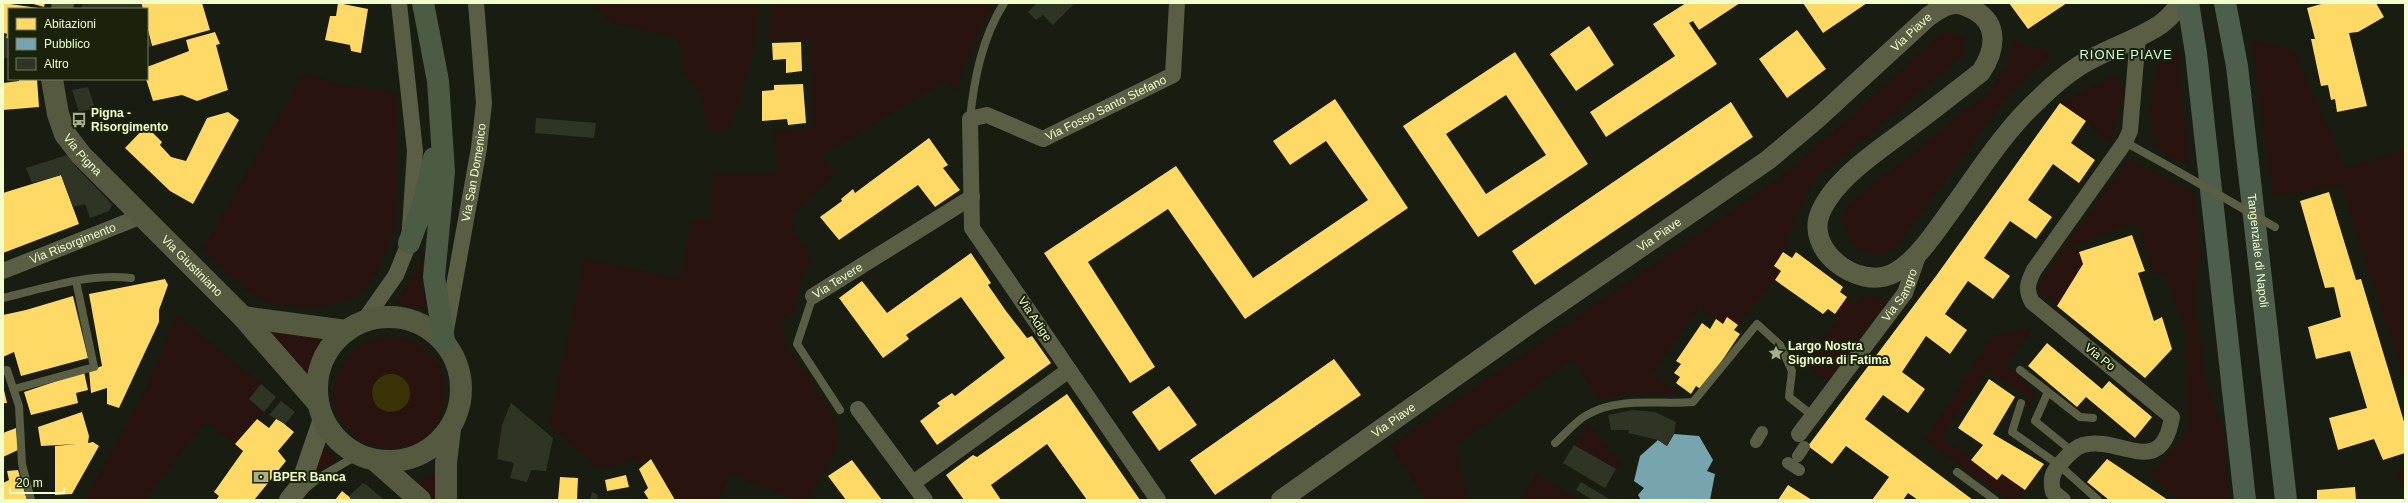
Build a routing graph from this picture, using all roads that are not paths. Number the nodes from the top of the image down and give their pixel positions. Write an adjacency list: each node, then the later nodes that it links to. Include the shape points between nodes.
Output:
1 (399, 3): 17 (street, via 414,151)
2 (423, 3): 12 (highway, via 438,81)
3 (476, 3): 26 (street, Via San Domenico, via 484,103 479,148)
4 (1004, 3): 11 (lane, via 984,43)
5 (1177, 3): 11 (street, Via Fosso Santo Stefano, via 1173,76 1043,140 987,115)
6 (2182, 3): 9 (street, Via Piave, via 2160,26)
7 (2188, 3): 57 (highway, via 2196,53)
8 (2225, 3): 58 (highway, Tangenziale di Napoli, via 2237,66)
9 (2138, 36): 13 (street, Via Po, via 2133,114); 18 (street, Via Piave, via 2079,66 2038,99 2009,131)
10 (52, 80): 15 (main road, Via Pigna, via 58,114 65,134 81,155)
11 (970, 119): 14 (street, Via Adige)
12 (440, 131): 17 (highway, via 423,206); 26 (highway, via 444,172 434,277)
13 (2125, 142): 16 (lane, bridge); 40 (street, Via Po, via 2034,270 2028,282 2028,294 2032,302 2172,417 2165,440 2157,449 2142,454 2102,443 2082,445)
14 (972, 197): 22 (street, Via Tevere); 27 (street, Via Adige, via 972,228)
15 (142, 216): 19 (street, Via Risorgimento); 24 (main road, Via Giustiniano)
16 (2275, 226)
17 (409, 244): 25 (street, via 396,274)
18 (1921, 248): 36 (street, Via Sangro, via 1905,293); 46 (street, Via Piave, via 1905,265 1893,273 1881,278 1862,277 1827,254 1821,244 1817,222 1820,212 1837,187 1870,157 1981,72 1991,58 1993,32 1989,23 1977,12 1956,4 1944,7 1929,16 1768,160 1538,318)
19 (3, 270)
20 (131, 278): 21 (lane, via 109,276)
21 (76, 281): 23 (lane); 30 (lane, via 94,367)
22 (813, 296): 34 (lane, Via Tevere, via 797,344)
23 (3, 298)
24 (243, 317): 25 (main road); 35 (main road, Via Giustiniano)
25 (354, 326): 26 (main road, via 380,317 398,317 416,321); 35 (main road, via 332,345 322,363 317,383)
26 (444, 341): 38 (main road, via 453,354 462,384 461,400)
27 (1069, 370): 45 (street); 53 (street, Via Adige)
28 (2020, 370): 31 (lane)
29 (3, 371): 30 (lane, via 8,370)
30 (14, 389): 47 (lane, via 19,406 22,464)
31 (2048, 392): 37 (lane, via 2080,417); 40 (lane, via 2035,421)
32 (2021, 403): 43 (lane, via 2012,432)
33 (858, 409): 45 (street)
34 (840, 410)
35 (321, 411): 41 (main road, Via Giustiniano, via 340,442); 48 (street, via 300,486)
36 (1813, 416): 39 (lane, via 1789,397 1792,371 1780,345 1757,324 1693,402 1672,404 1641,401 1609,407 1585,416); 42 (street, Via Sangro)
37 (2093, 418)
38 (450, 429): 41 (main road, via 436,445 418,456 397,462); 51 (main road, via 446,463)
39 (1555, 443)
40 (2073, 452): 43 (street, Via Po)
41 (367, 458): 49 (lane, via 320,477); 50 (main road, Via Giustiniano)
42 (1796, 458)
43 (2059, 465): 55 (street, Via Po, via 2050,480 2053,492); 56 (lane)
44 (1957, 472): 54 (lane)
45 (913, 483): 52 (street)
46 (1288, 498)
47 (31, 500)
48 (289, 500)
49 (296, 500)
50 (420, 500)
51 (446, 500)
52 (925, 500)
53 (1158, 500)
54 (1995, 500)
55 (2064, 500)
56 (2098, 500)
57 (2245, 500)
58 (2286, 500)

